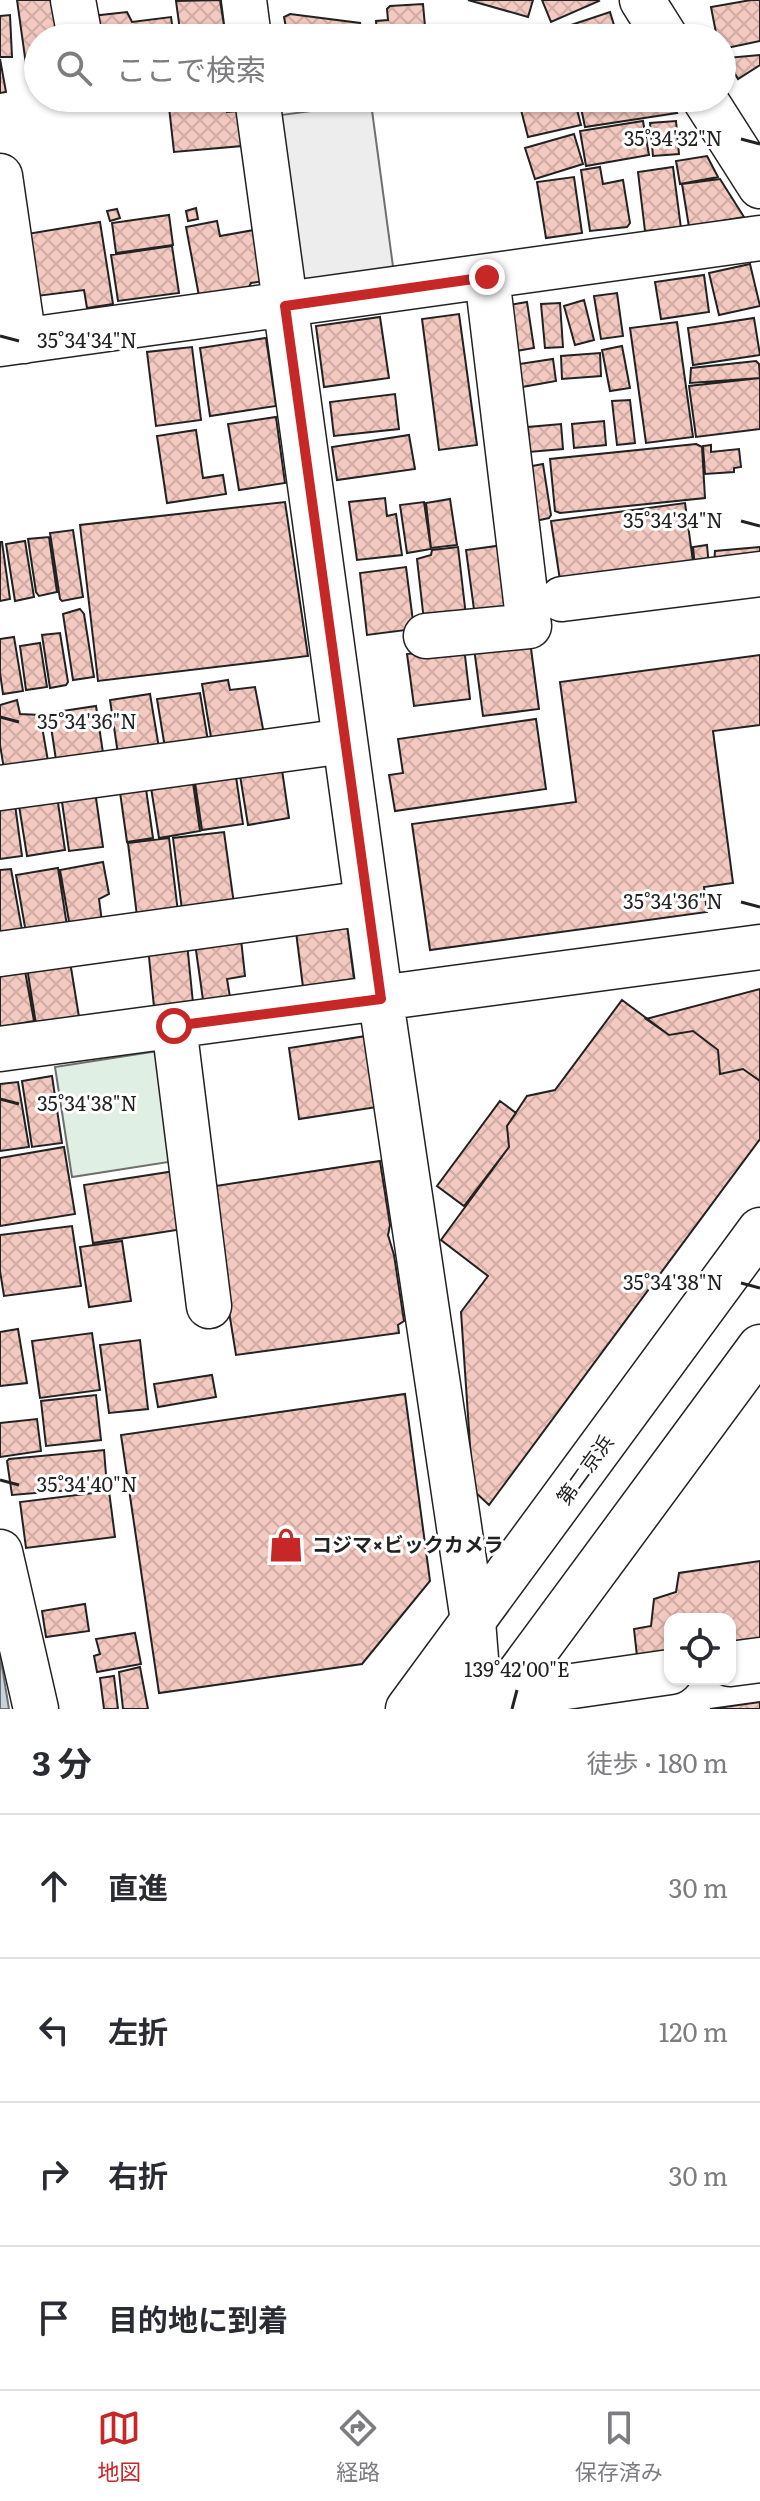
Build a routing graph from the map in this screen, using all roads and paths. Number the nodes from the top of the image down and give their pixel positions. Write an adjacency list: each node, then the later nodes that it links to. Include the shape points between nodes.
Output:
1 (73, 0): 4 (main road)
2 (244, 0): 5 (main road)
3 (642, 0): 6 (main road)
4 (77, 24)
5 (247, 24)
6 (657, 24)
7 (259, 112): 13 (main road)
8 (713, 112): 10 (main road)
9 (0, 176): 14 (main road)
10 (760, 186)
11 (760, 238): 12 (main road)
12 (487, 277): 13 (main road, via 349,288); 17 (main road, via 529,626)
13 (285, 306): 14 (main road); 18 (main road)
14 (12, 343)
15 (760, 574): 16 (main road)
16 (562, 599)
17 (426, 636)
18 (345, 741): 19 (main road); 20 (main road)
19 (0, 788)
20 (367, 903): 22 (main road); 23 (main road)
21 (760, 947): 23 (main road)
22 (0, 954)
23 (381, 999): 24 (main road); 30 (main road)
24 (174, 1026): 25 (main road); 27 (main road)
25 (0, 1049)
26 (760, 1230): 30 (main road, 第二京浜)
27 (209, 1306)
28 (760, 1347): 34 (main road)
29 (0, 1552): 35 (main road)
30 (473, 1621): 34 (main road); 36 (main road, 第二京浜)
31 (760, 1660): 32 (main road)
32 (736, 1663)
33 (664, 1673): 34 (main road)
34 (489, 1702): 36 (main road)
35 (36, 1709)
36 (411, 1709)

